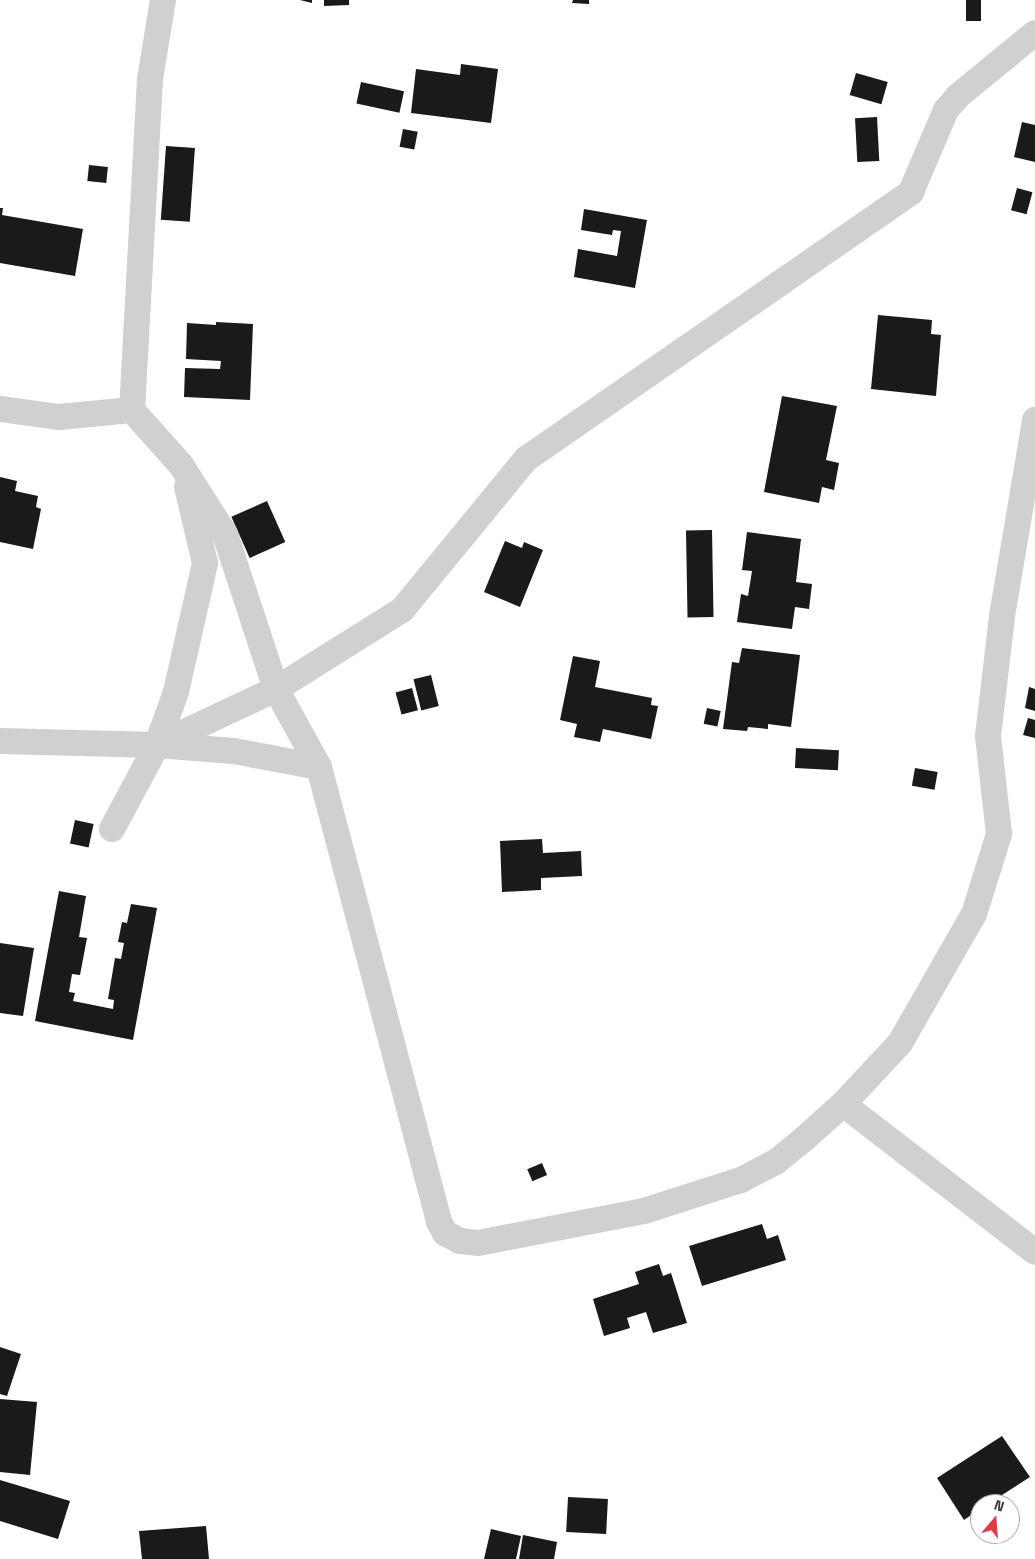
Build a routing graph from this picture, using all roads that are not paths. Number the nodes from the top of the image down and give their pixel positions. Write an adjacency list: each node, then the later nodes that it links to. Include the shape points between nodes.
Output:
1 (163, 0): 4 (street, via 150,79)
2 (1035, 33): 7 (street, via 952,103 911,192 526,460 402,610)
3 (0, 409): 4 (street, via 59,417)
4 (132, 410): 6 (street)
5 (1035, 420): 12 (street, via 1002,616 988,736 999,834 990,871 974,914 900,1043)
6 (182, 465): 7 (street, via 225,534); 9 (street, via 205,563 176,692)
7 (276, 690): 9 (street); 10 (street)
8 (0, 741): 9 (street)
9 (157, 745): 10 (street, via 234,751); 11 (street)
10 (319, 767): 12 (street, via 439,1222 445,1233 460,1241 478,1243 644,1211 732,1183 778,1161)
11 (112, 829)
12 (843, 1104): 13 (street)
13 (1035, 1252)

